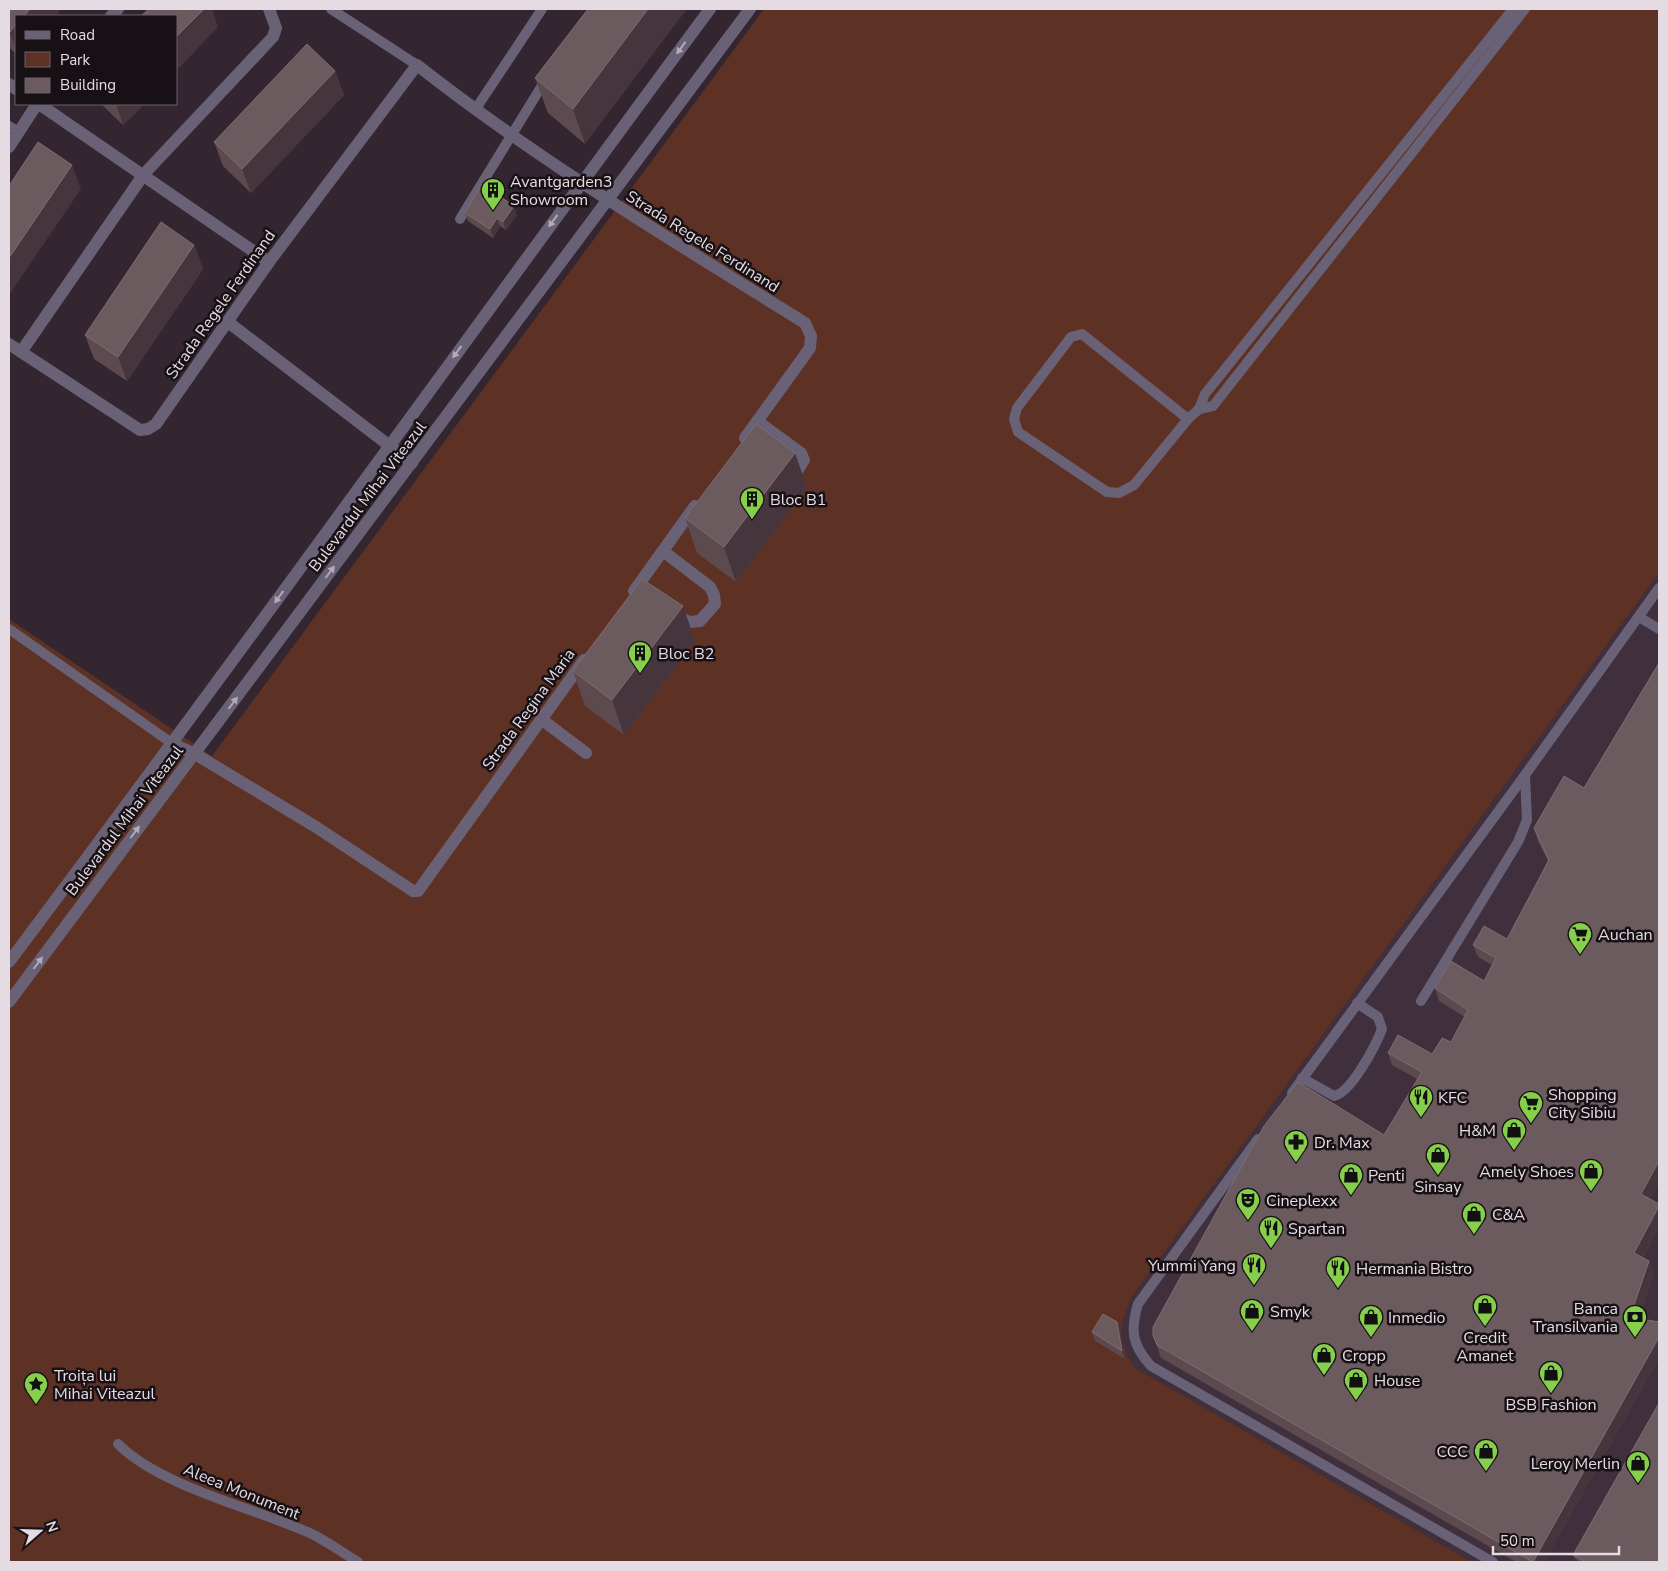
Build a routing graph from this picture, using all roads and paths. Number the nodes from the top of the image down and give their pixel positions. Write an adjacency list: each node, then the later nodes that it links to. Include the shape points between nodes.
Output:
1 (269, 9): 16 (street, via 276,28 273,37)
2 (331, 9): 8 (lane, Strada Regele Ferdinand)
3 (542, 9): 12 (lane)
4 (710, 9): 17 (street, Bulevardul Mihai Viteazul, one-way to 17)
5 (750, 9): 18 (street, Bulevardul Mihai Viteazul)
6 (1513, 9): 24 (lane, via 1205,394)
7 (1525, 9): 24 (lane, via 1213,406)
8 (417, 65): 12 (street, Strada Regele Ferdinand); 20 (street, Strada Regele Ferdinand)
9 (553, 68): 14 (lane)
10 (37, 105): 13 (street)
11 (40, 105): 16 (street)
12 (474, 110): 14 (street, Strada Regele Ferdinand)
13 (14, 129): 15 (street)
14 (512, 135): 17 (street, Strada Regele Ferdinand); 19 (lane)
15 (9, 147)
16 (144, 174): 20 (street); 23 (street)
17 (581, 182): 18 (street, Strada Regele Ferdinand); 27 (street, Bulevardul Mihai Viteazul, one-way to 27)
18 (607, 200): 26 (street, Strada Regele Ferdinand, via 805,323 811,336 810,348); 29 (street, Bulevardul Mihai Viteazul)
19 (460, 219)
20 (268, 262): 21 (street, Strada Regele Ferdinand)
21 (228, 322): 23 (street, Strada Regele Ferdinand, via 156,424 148,429 140,430); 27 (street)
22 (9, 344): 23 (street, Strada Regele Ferdinand)
23 (21, 352)
24 (1199, 409): 25 (lane)
25 (1188, 419): 25 (lane, via 1134,485 1119,493 1107,492 1018,432 1014,419 1017,408 1071,337 1082,334)
26 (757, 421): 28 (street); 30 (street, via 801,452 804,460)
27 (389, 445): 29 (street); 43 (street, Bulevardul Mihai Viteazul, one-way to 43)
28 (735, 452)
29 (412, 463): 45 (street, Bulevardul Mihai Viteazul, one-way to 29)
30 (797, 471)
31 (702, 498): 32 (street)
32 (663, 551): 34 (street); 37 (street, via 710,587 715,604 700,621 690,622)
33 (1659, 588): 38 (lane)
34 (635, 589): 35 (street); 36 (street)
35 (650, 599)
36 (624, 605)
37 (664, 609)
38 (1638, 617): 40 (lane); 46 (lane)
39 (9, 629): 43 (lane)
40 (1659, 629)
41 (591, 650): 42 (street, Strada Regina Maria)
42 (540, 719): 44 (street); 45 (street, Strada Regina Maria, via 418,891 413,891 316,827)
43 (173, 744): 45 (street); 47 (street, Bulevardul Mihai Viteazul)
44 (586, 753)
45 (195, 754): 49 (street, Bulevardul Mihai Viteazul, one-way to 45)
46 (1525, 775): 48 (lane, via 1527,820 1518,842); 50 (lane)
47 (9, 962)
48 (1421, 1001)
49 (9, 1002)
50 (1357, 1003): 51 (lane); 51 (lane, via 1378,1017 1382,1030 1376,1046 1346,1089 1334,1096)
51 (1302, 1078): 52 (lane)
52 (1285, 1102)
53 (1262, 1133): 56 (lane, via 1138,1304 1132,1324 1140,1354 1151,1366)
54 (118, 1444): 55 (lane, Aleea Monument, via 138,1461 174,1480 313,1535)
55 (358, 1562)
56 (1493, 1562)

